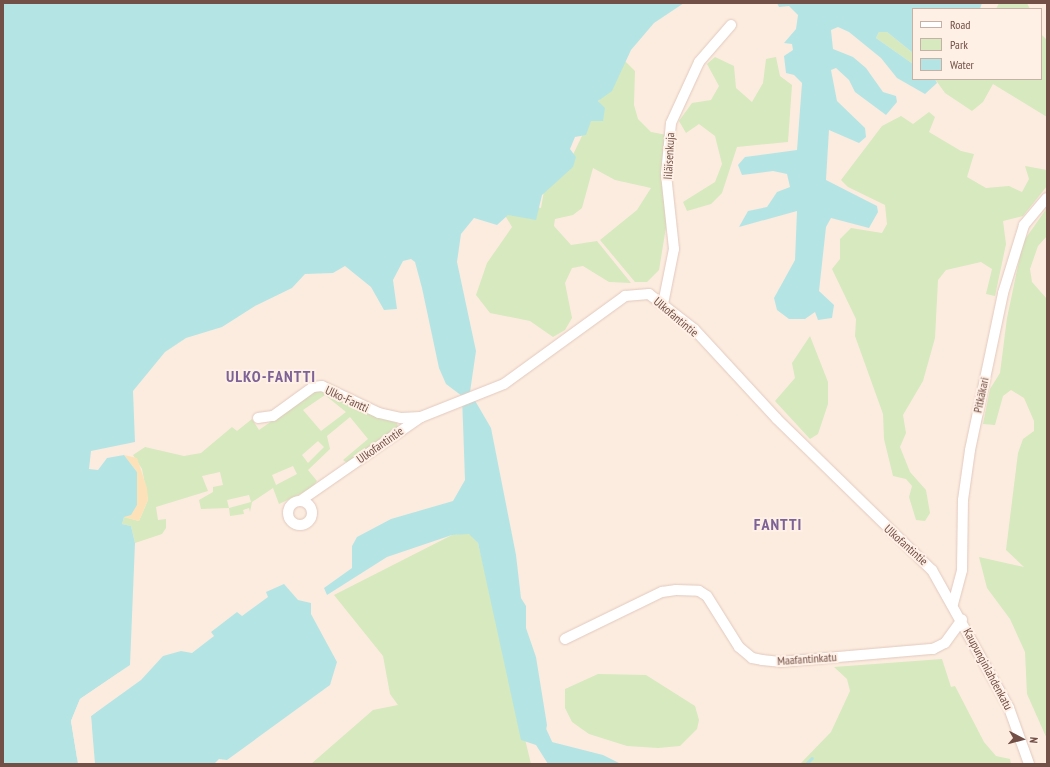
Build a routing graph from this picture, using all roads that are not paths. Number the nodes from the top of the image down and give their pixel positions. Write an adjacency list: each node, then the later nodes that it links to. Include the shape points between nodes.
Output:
1 (731, 25): 3 (street, Iiläisenkuja, via 699,62 671,122 666,174 674,249)
2 (1047, 198): 9 (street, Pitkäkari, via 1024,226 1002,294 962,500 962,570)
3 (663, 304): 4 (street, Ulkofantintie, via 649,294 625,296 504,384 483,395); 9 (street, Ulkofantintie, via 694,330 873,516 923,558)
4 (421, 417): 5 (street, Ulko-Fantti, via 401,418 379,413 322,386 313,387 273,416); 6 (street, Ulkofantintie)
5 (258, 418)
6 (323, 487): 7 (street, Ulkofantintie); 8 (street, Ulkofantintie)
7 (300, 501): 8 (street); 8 (street, Ulkofantintie, via 288,510 291,521 305,524)
8 (311, 511)
9 (953, 604): 10 (street, Ulkofantintie)
10 (962, 620): 11 (street, Maafantinkatu, via 945,643 933,649 780,662 752,658 739,647 707,596 699,591 676,590 662,592); 12 (street, Kaupunginlahdenkatu, via 1009,708)
11 (566, 639)
12 (1029, 764)

